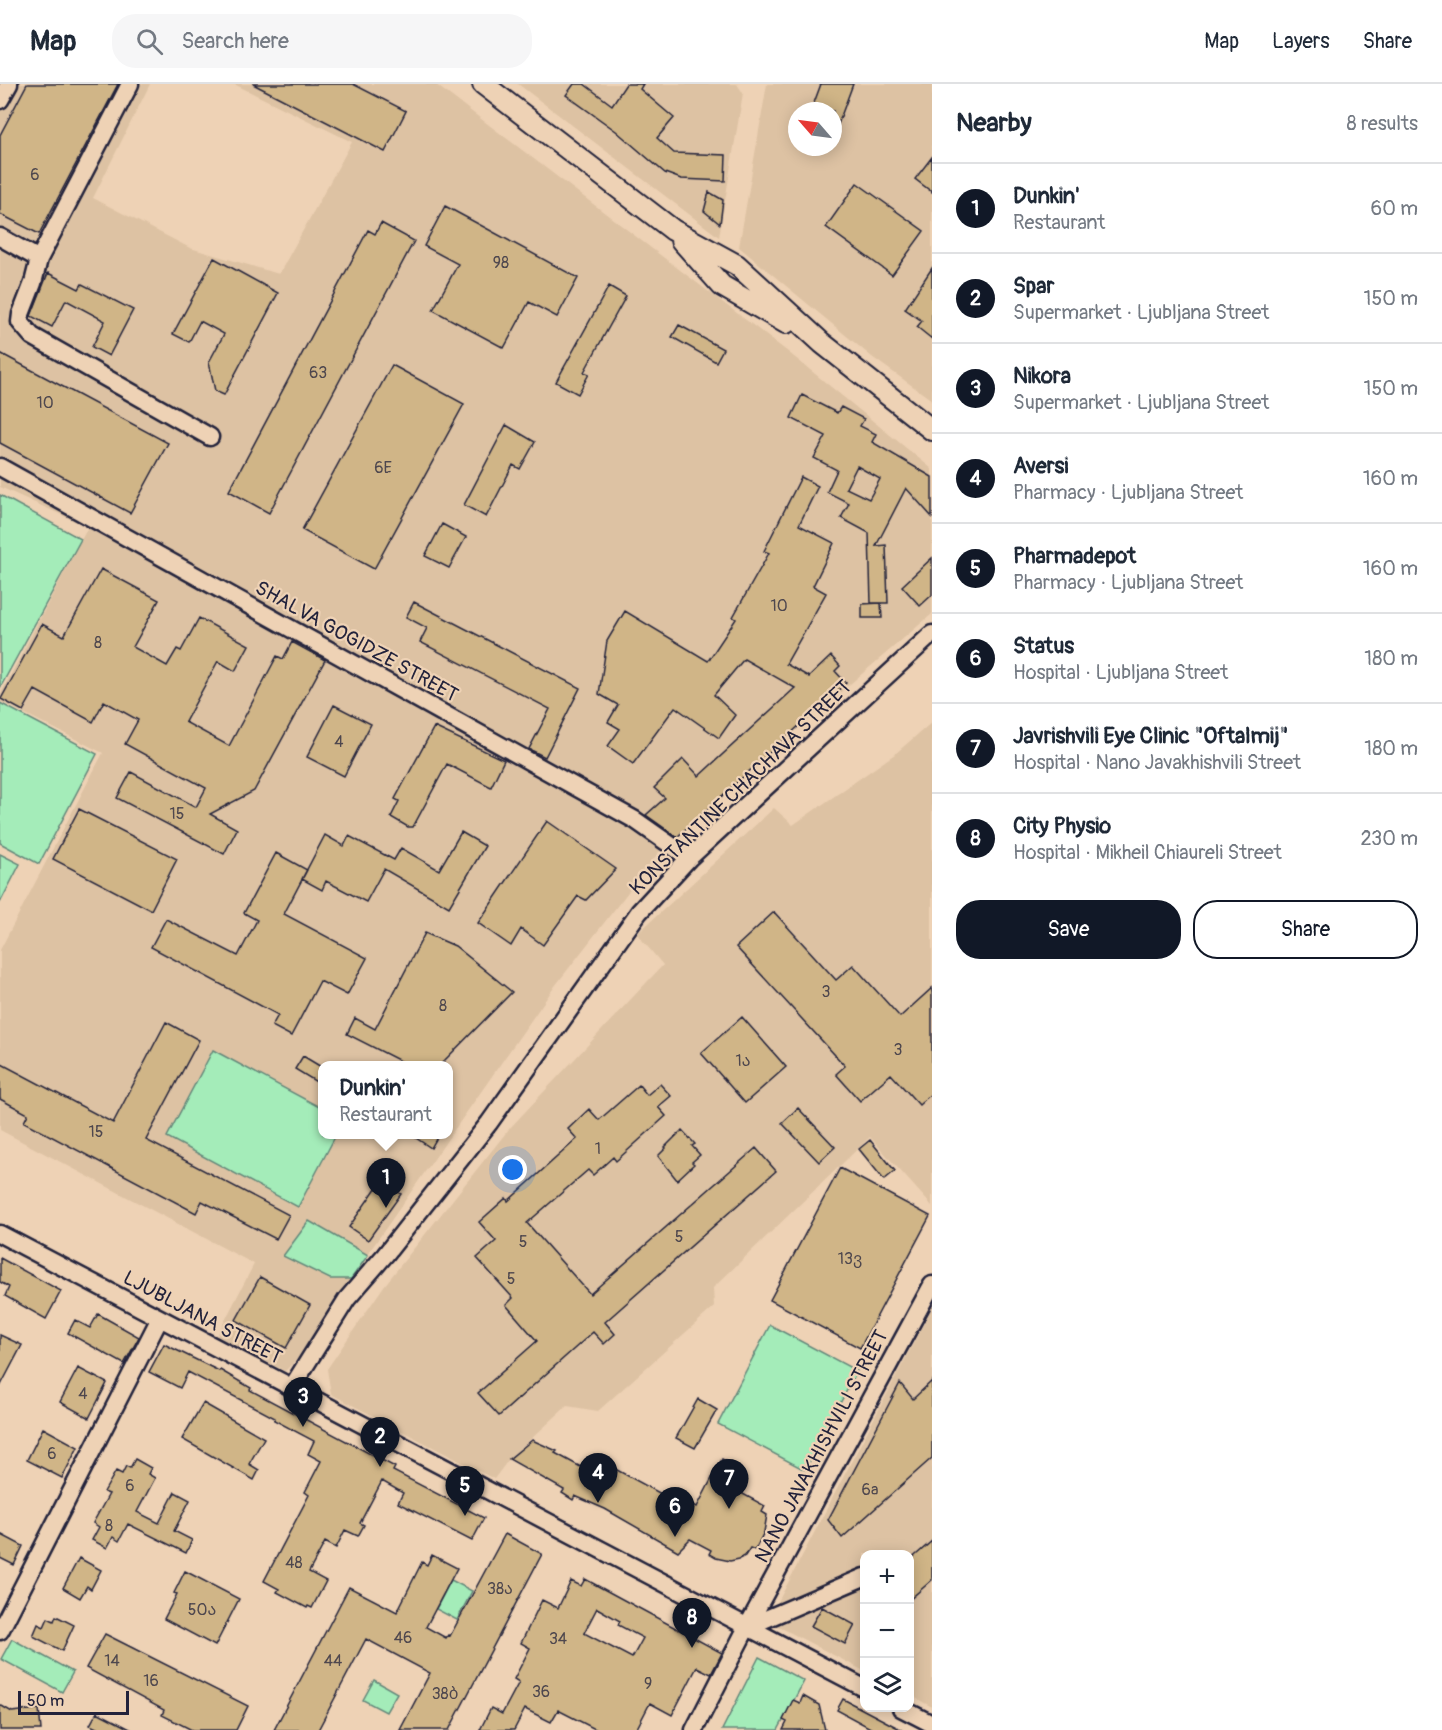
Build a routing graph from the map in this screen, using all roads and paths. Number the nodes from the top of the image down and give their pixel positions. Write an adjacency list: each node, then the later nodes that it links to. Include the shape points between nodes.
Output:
1 (9, 84): 4 (street)
2 (130, 84): 7 (street)
3 (483, 84): 5 (main road)
4 (0, 100)
5 (673, 230): 8 (main road); 9 (main road)
6 (0, 237): 7 (street)
7 (39, 259): 12 (street, via 21,314 21,322 32,336)
8 (737, 266): 9 (street); 10 (main road)
9 (722, 286): 10 (main road)
10 (822, 343): 11 (main road)
11 (932, 430)
12 (210, 437)
13 (0, 467): 15 (street, SHALVA GOGIDZE STREET, via 635,820)
14 (932, 634): 15 (street, KONSTANTINE CHACHAVA STREET)
15 (689, 858): 19 (street, KONSTANTINE CHACHAVA STREET, via 639,912 489,1123 347,1299)
16 (0, 1234): 18 (street, LJUBLJANA STREET)
17 (932, 1285): 21 (street, NANO JAVAKHISHVILI STREET)
18 (160, 1318): 19 (street, LJUBLJANA STREET); 22 (street)
19 (292, 1388): 21 (street, LJUBLJANA STREET)
20 (860, 1579): 21 (street)
21 (747, 1627): 23 (street, LJUBLJANA STREET); 26 (street, NANO JAVAKHISHVILI STREET)
22 (0, 1632)
23 (860, 1686)
24 (910, 1712): 25 (street)
25 (932, 1724)
26 (694, 1730)

